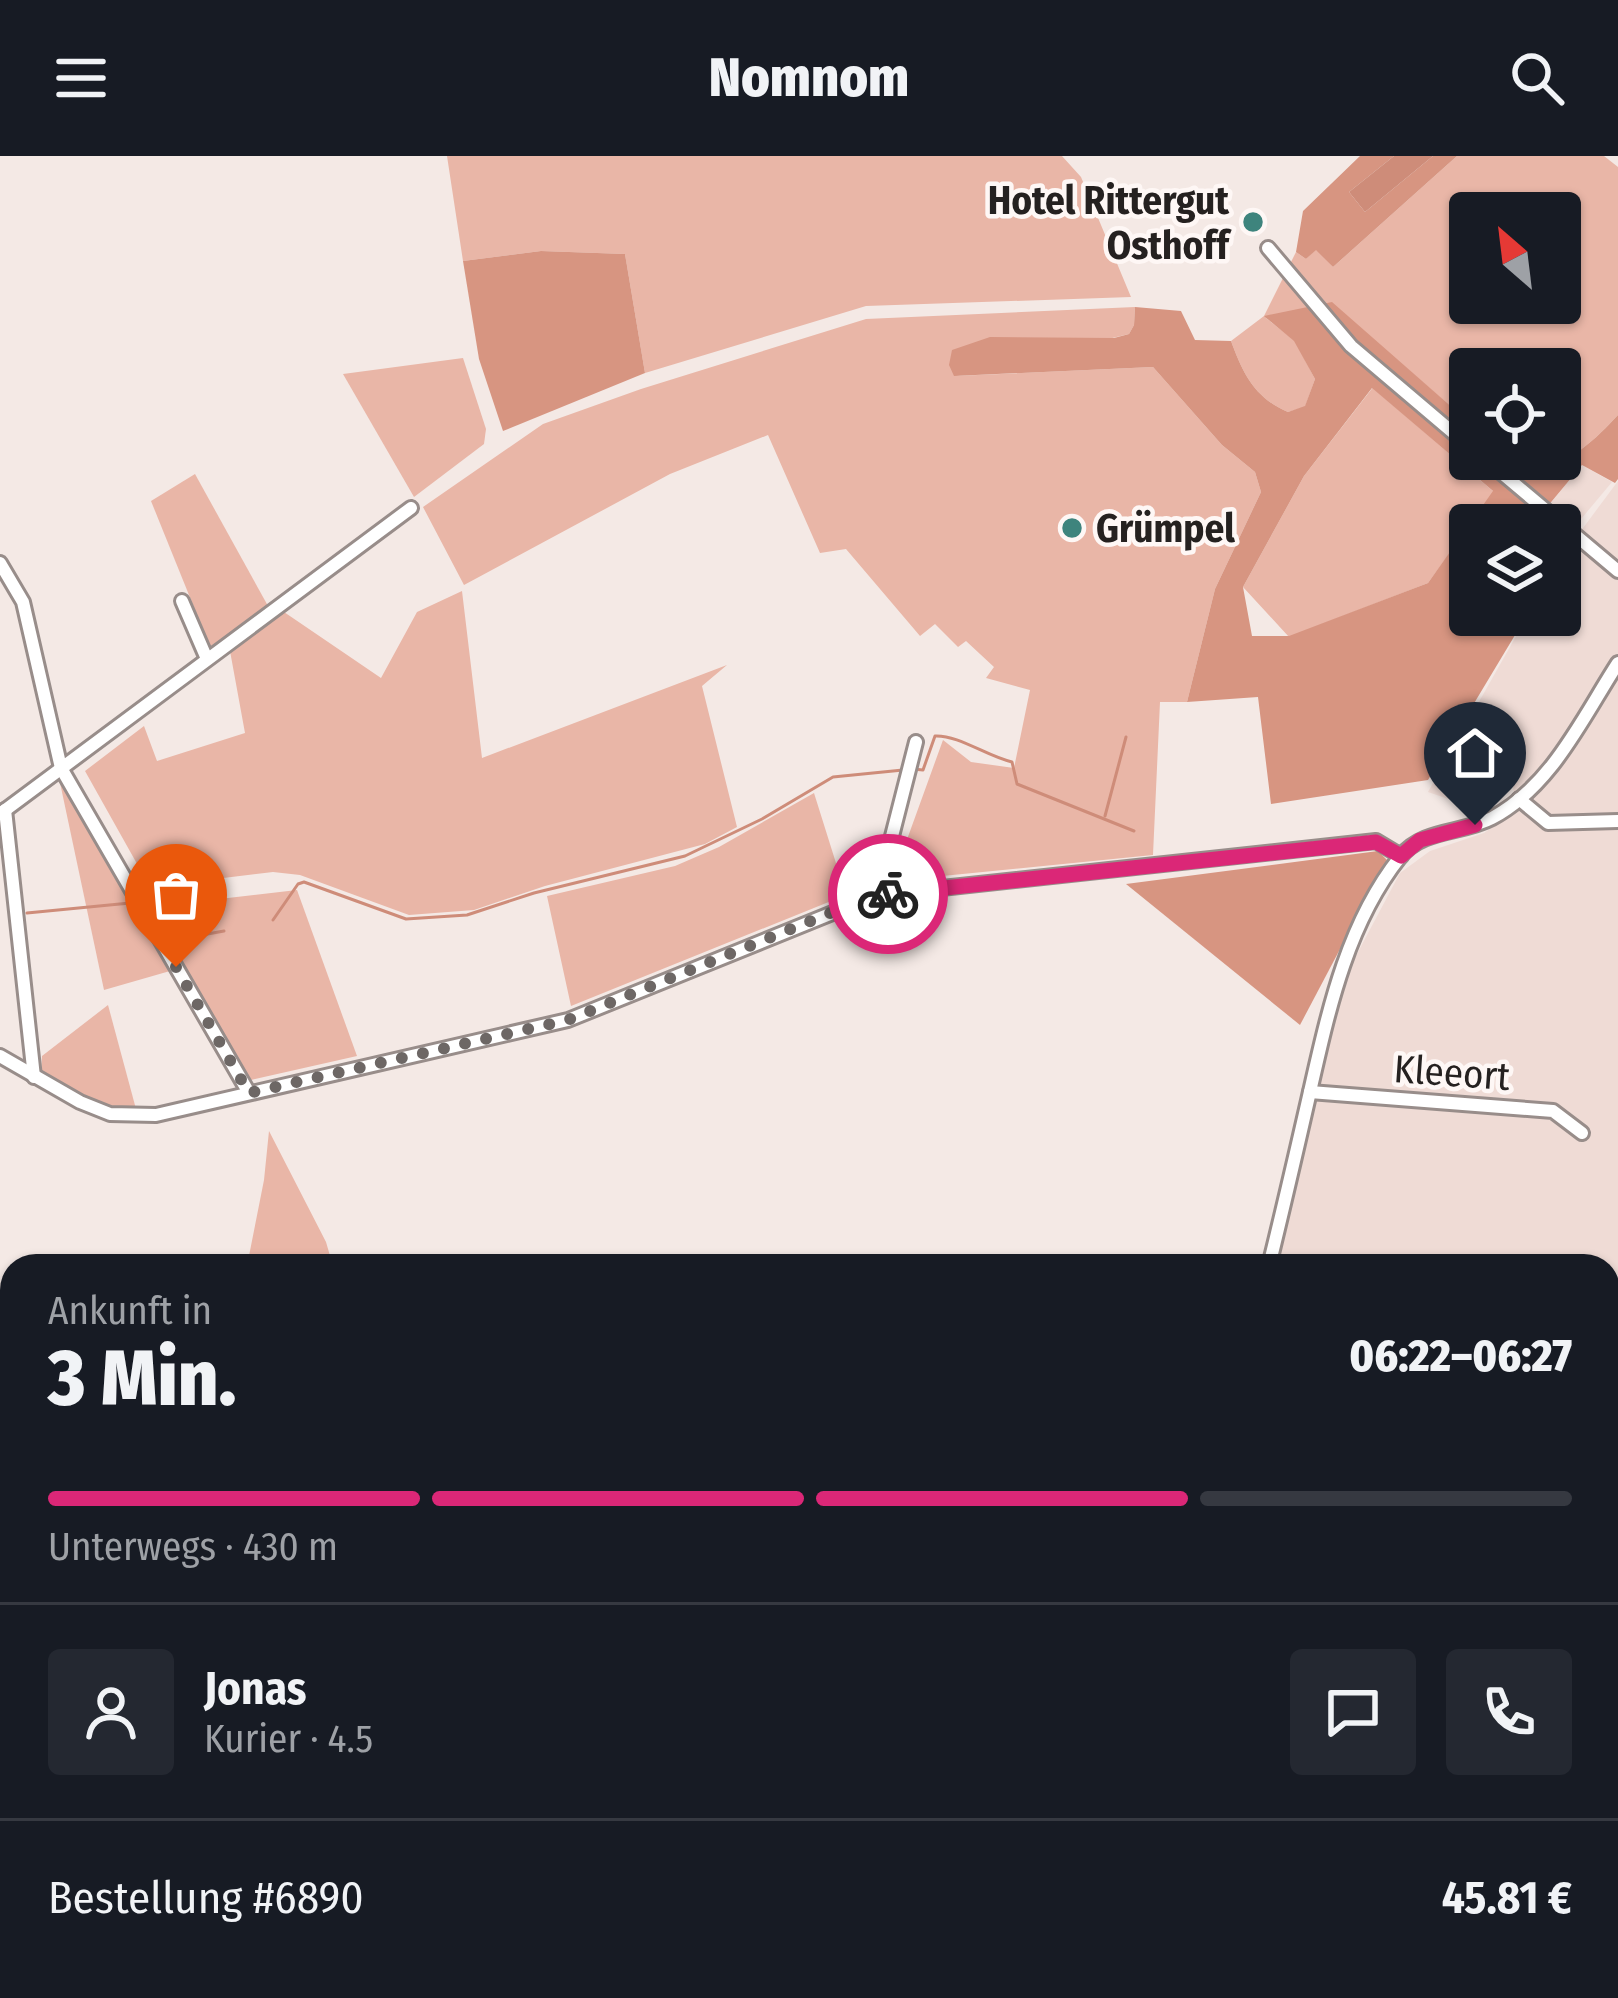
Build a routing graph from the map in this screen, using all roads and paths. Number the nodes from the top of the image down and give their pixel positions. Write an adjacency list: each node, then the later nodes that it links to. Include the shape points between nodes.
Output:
1 (1268, 248): 2 (street, via 1351,346)
2 (1449, 429)
3 (1510, 480): 6 (street)
4 (411, 508): 8 (street)
5 (0, 562): 11 (street, via 23,602)
6 (1618, 571)
7 (182, 601): 8 (street)
8 (206, 659): 11 (street)
9 (1618, 662): 12 (street, via 1569,742)
10 (916, 742): 16 (street)
11 (62, 768): 13 (street); 20 (street)
12 (1520, 799): 14 (street, via 1549,824); 15 (street, via 1492,818 1420,840)
13 (2, 812): 18 (street)
14 (1618, 821)
15 (1401, 856): 16 (street, via 1376,842); 19 (street, via 1332,991)
16 (878, 896): 20 (street, via 568,1020)
17 (0, 1056): 18 (street)
18 (34, 1077): 20 (street, via 110,1114 156,1114)
19 (1310, 1092): 21 (street, Kleeort, via 1553,1111); 22 (street)
20 (249, 1093)
21 (1582, 1133)
22 (1272, 1254)

